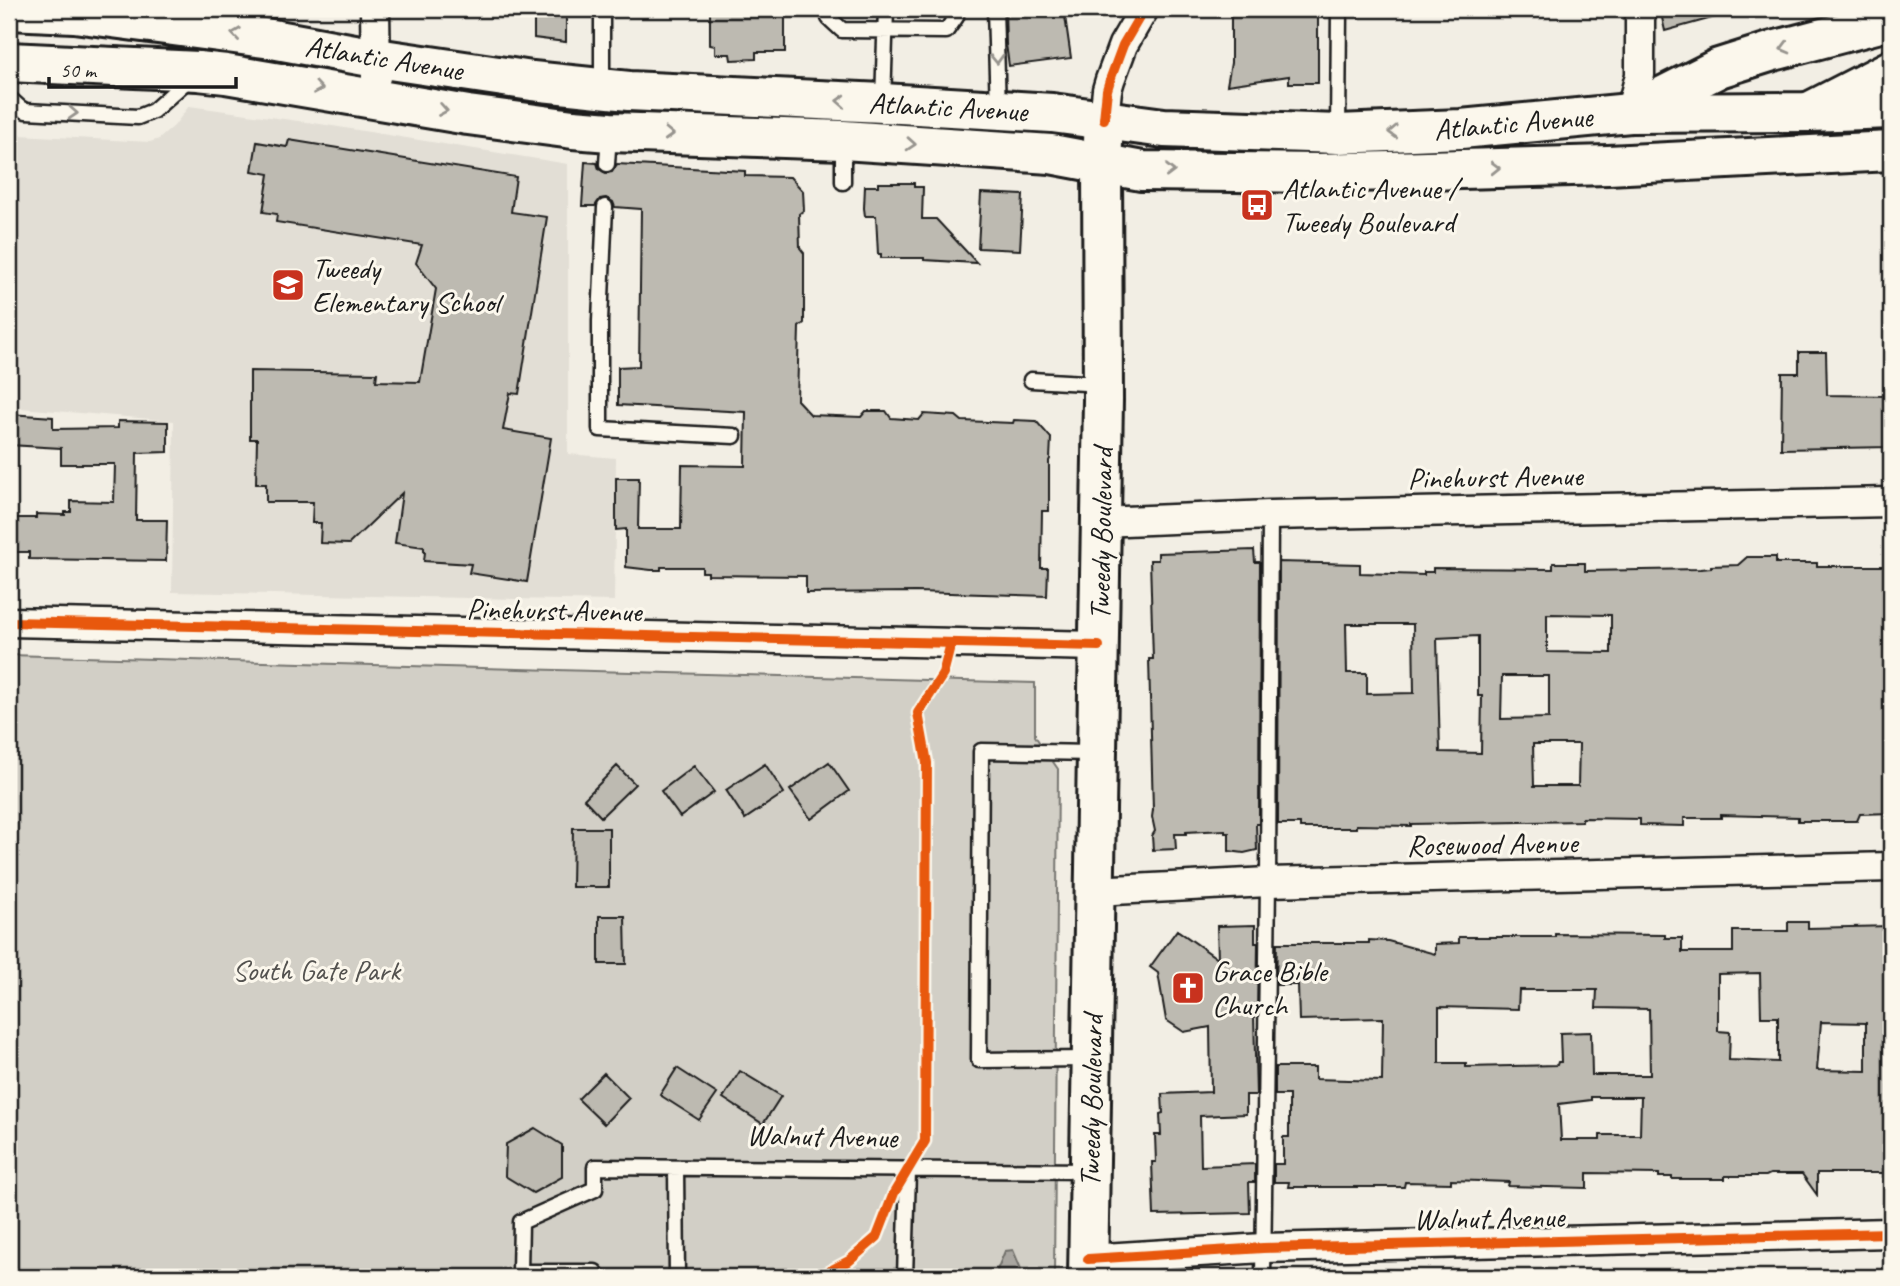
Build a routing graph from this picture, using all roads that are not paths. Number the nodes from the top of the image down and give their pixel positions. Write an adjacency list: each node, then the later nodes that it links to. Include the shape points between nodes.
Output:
1 (9, 9): 13 (main road, Atlantic Avenue, one-way to 1, via 272,39)
2 (376, 9): 13 (street)
3 (603, 9): 17 (lane)
4 (828, 9): 12 (lane, via 829,18 842,30)
5 (886, 9): 12 (lane)
6 (956, 9): 12 (lane, via 946,31)
7 (995, 9): 22 (lane, one-way to 22)
8 (1144, 9): 25 (street, Tweedy Boulevard, via 1110,80)
9 (1339, 9): 27 (lane)
10 (1640, 9): 24 (street, via 1640,75)
11 (1891, 20): 24 (main road, one-way to 24, via 1719,68)
12 (886, 30): 20 (lane)
13 (376, 58): 17 (main road, Atlantic Avenue); 19 (street)
14 (9, 62): 16 (main road, Atlantic Avenue)
15 (1891, 70): 23 (main road)
16 (198, 71): 18 (lane, one-way to 16, via 26,111 138,117 153,111); 19 (main road, Atlantic Avenue, one-way to 19)
17 (602, 88): 20 (main road, Atlantic Avenue, one-way to 17)
18 (9, 98)
19 (376, 98): 28 (main road, Atlantic Avenue, one-way to 28, via 608,148)
20 (883, 103): 22 (main road, Atlantic Avenue)
21 (1891, 109): 23 (main road, Atlantic Avenue)
22 (998, 110): 25 (main road, Atlantic Avenue)
23 (1809, 112): 24 (main road, Atlantic Avenue); 32 (main road, via 1752,135 1639,142)
24 (1630, 113): 27 (main road, Atlantic Avenue, one-way to 27, via 1461,129)
25 (1104, 120): 27 (main road, Atlantic Avenue, via 1164,128); 31 (main road, Tweedy Boulevard)
26 (1891, 130): 30 (main road, via 1863,131)
27 (1338, 134)
28 (843, 140): 31 (main road, Atlantic Avenue, one-way to 31, via 1051,154); 33 (lane)
29 (1891, 151): 30 (main road, Atlantic Avenue)
30 (1834, 154): 32 (main road, Atlantic Avenue)
31 (1102, 165): 32 (main road, Atlantic Avenue, one-way to 32, via 1142,171 1319,173); 36 (main road, Tweedy Boulevard)
32 (1608, 166)
33 (843, 182)
34 (605, 207): 37 (lane, via 600,429)
35 (1031, 380): 36 (lane)
36 (1103, 384): 40 (main road, Tweedy Boulevard)
37 (734, 436)
38 (1891, 502): 39 (street, Pinehurst Avenue)
39 (1270, 515): 40 (street, Pinehurst Avenue); 45 (lane)
40 (1100, 522): 42 (main road, Tweedy Boulevard)
41 (9, 622): 42 (street, Pinehurst Avenue)
42 (1099, 646): 43 (main road, Tweedy Boulevard)
43 (1097, 753): 46 (main road, Tweedy Boulevard); 47 (lane, via 981,751 979,1060)
44 (1891, 867): 45 (street, Rosewood Avenue)
45 (1268, 883): 46 (street, Rosewood Avenue); 52 (lane)
46 (1094, 891): 47 (main road, Tweedy Boulevard)
47 (1091, 1059): 50 (main road, Tweedy Boulevard)
48 (676, 1168): 49 (lane, Walnut Avenue); 54 (lane, Walnut Avenue, via 596,1167 595,1189 521,1222 520,1272 595,1272); 55 (lane)
49 (908, 1171): 50 (lane, Walnut Avenue); 56 (lane)
50 (1089, 1171): 53 (main road, Tweedy Boulevard)
51 (1891, 1233): 52 (street, Walnut Avenue)
52 (1263, 1248): 53 (street, Walnut Avenue); 57 (lane)
53 (1088, 1268)
54 (599, 1277)
55 (677, 1277)
56 (905, 1277)
57 (1263, 1277)

